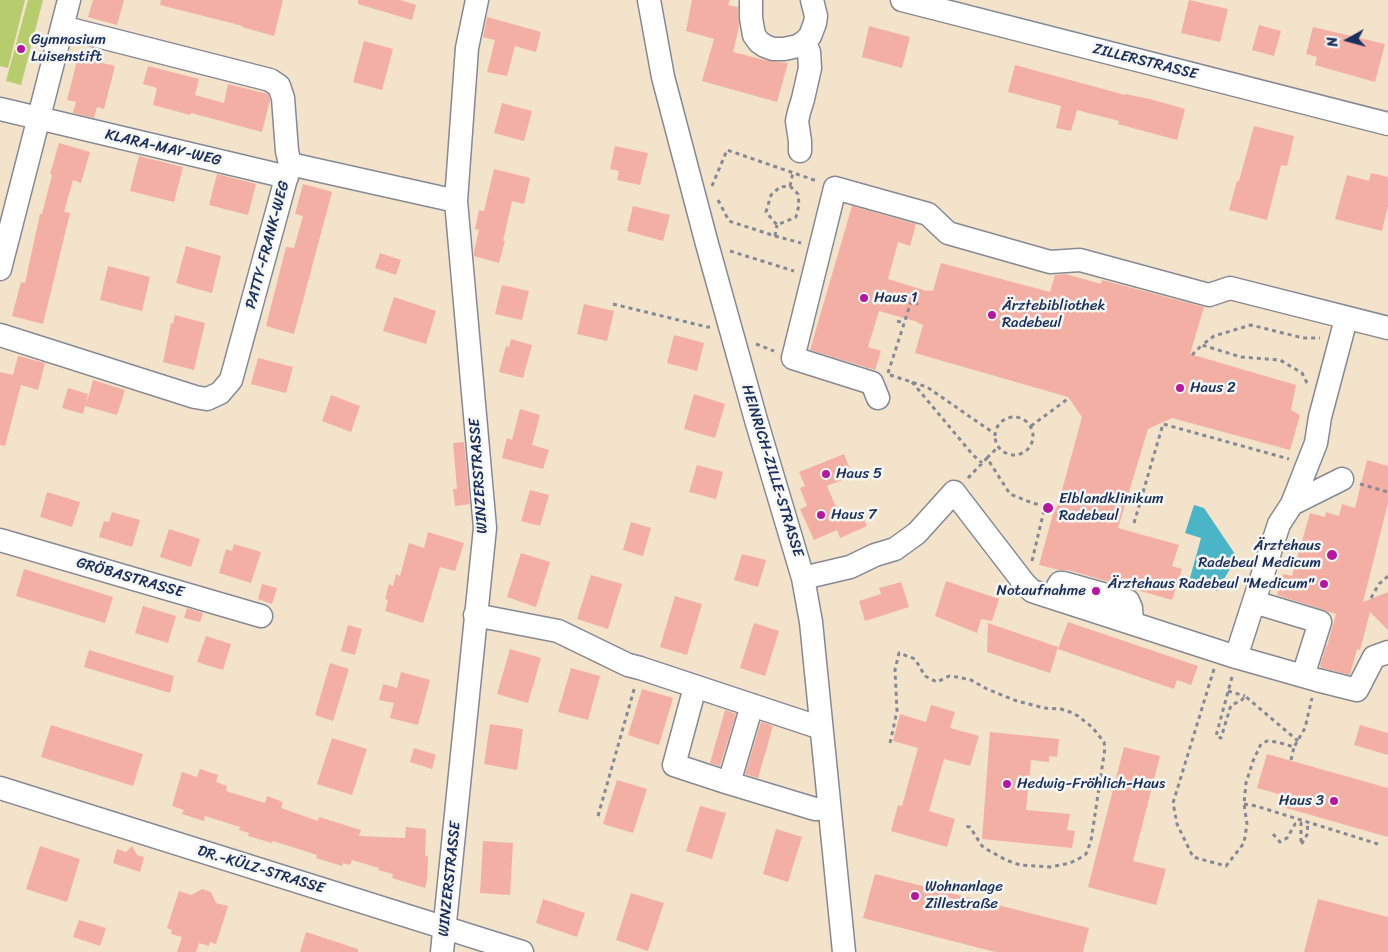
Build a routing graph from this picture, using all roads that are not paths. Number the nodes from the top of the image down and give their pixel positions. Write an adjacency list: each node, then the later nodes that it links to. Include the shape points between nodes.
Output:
1 (69, 0): 7 (street)
2 (477, 0): 14 (street, WINZERSTRASSE, via 467,48)
3 (649, 0): 23 (street, HEINRICH-ZILLE-STRASSE, via 663,77 707,244)
4 (751, 0): 8 (street, via 752,26 759,42 773,49 798,46)
5 (812, 0): 8 (street, via 815,23)
6 (902, 0): 11 (street, ZILLERSTRASSE)
7 (62, 27): 10 (street); 13 (street, PATTY-FRANK-WEG, via 270,80 279,86 283,98)
8 (804, 42): 12 (street, via 809,52 810,68 798,121)
9 (0, 109): 10 (street, KLARA-MAY-WEG)
10 (39, 118): 13 (street, KLARA-MAY-WEG); 15 (street)
11 (1388, 124)
12 (800, 151)
13 (288, 170): 14 (street, KLARA-MAY-WEG); 18 (street, PATTY-FRANK-WEG, via 231,380 220,394 207,399 195,397)
14 (456, 201): 25 (street, WINZERSTRASSE, via 485,528)
15 (0, 269)
16 (1344, 328): 17 (street); 19 (street, via 1230,288 1209,295 1080,260 1050,262 948,233 928,214 836,188 793,358 872,383); 21 (street, via 1320,416 1316,443)
17 (1388, 328)
18 (0, 335)
19 (878, 398)
20 (1342, 479): 21 (street)
21 (1292, 504): 24 (street, via 1279,524)
22 (0, 540): 26 (street, GRÖBASTRASSE)
23 (802, 572): 28 (street, via 848,554 875,555 895,549 917,533 954,492 1032,591); 32 (street, HEINRICH-ZILLE-STRASSE, via 812,622)
24 (1254, 602): 28 (street); 29 (street, via 1320,622)
25 (476, 615): 30 (street, via 558,631 628,665); 36 (street, WINZERSTRASSE)
26 (261, 616)
27 (1388, 652): 29 (street, via 1374,657 1357,690)
28 (1231, 655): 29 (street)
29 (1310, 678)
30 (695, 687): 31 (street); 33 (street, via 674,765)
31 (752, 705): 32 (street); 33 (street)
32 (821, 728): 35 (street, HEINRICH-ZILLE-STRASSE)
33 (729, 783): 35 (street, via 815,809)
34 (0, 788): 36 (street, DR.-KÜLZ-STRASSE)
35 (829, 808): 39 (street, HEINRICH-ZILLE-STRASSE)
36 (445, 928): 37 (street, WINZERSTRASSE); 38 (street, DR.-KÜLZ-STRASSE)
37 (442, 952)
38 (522, 952)
39 (844, 952)

